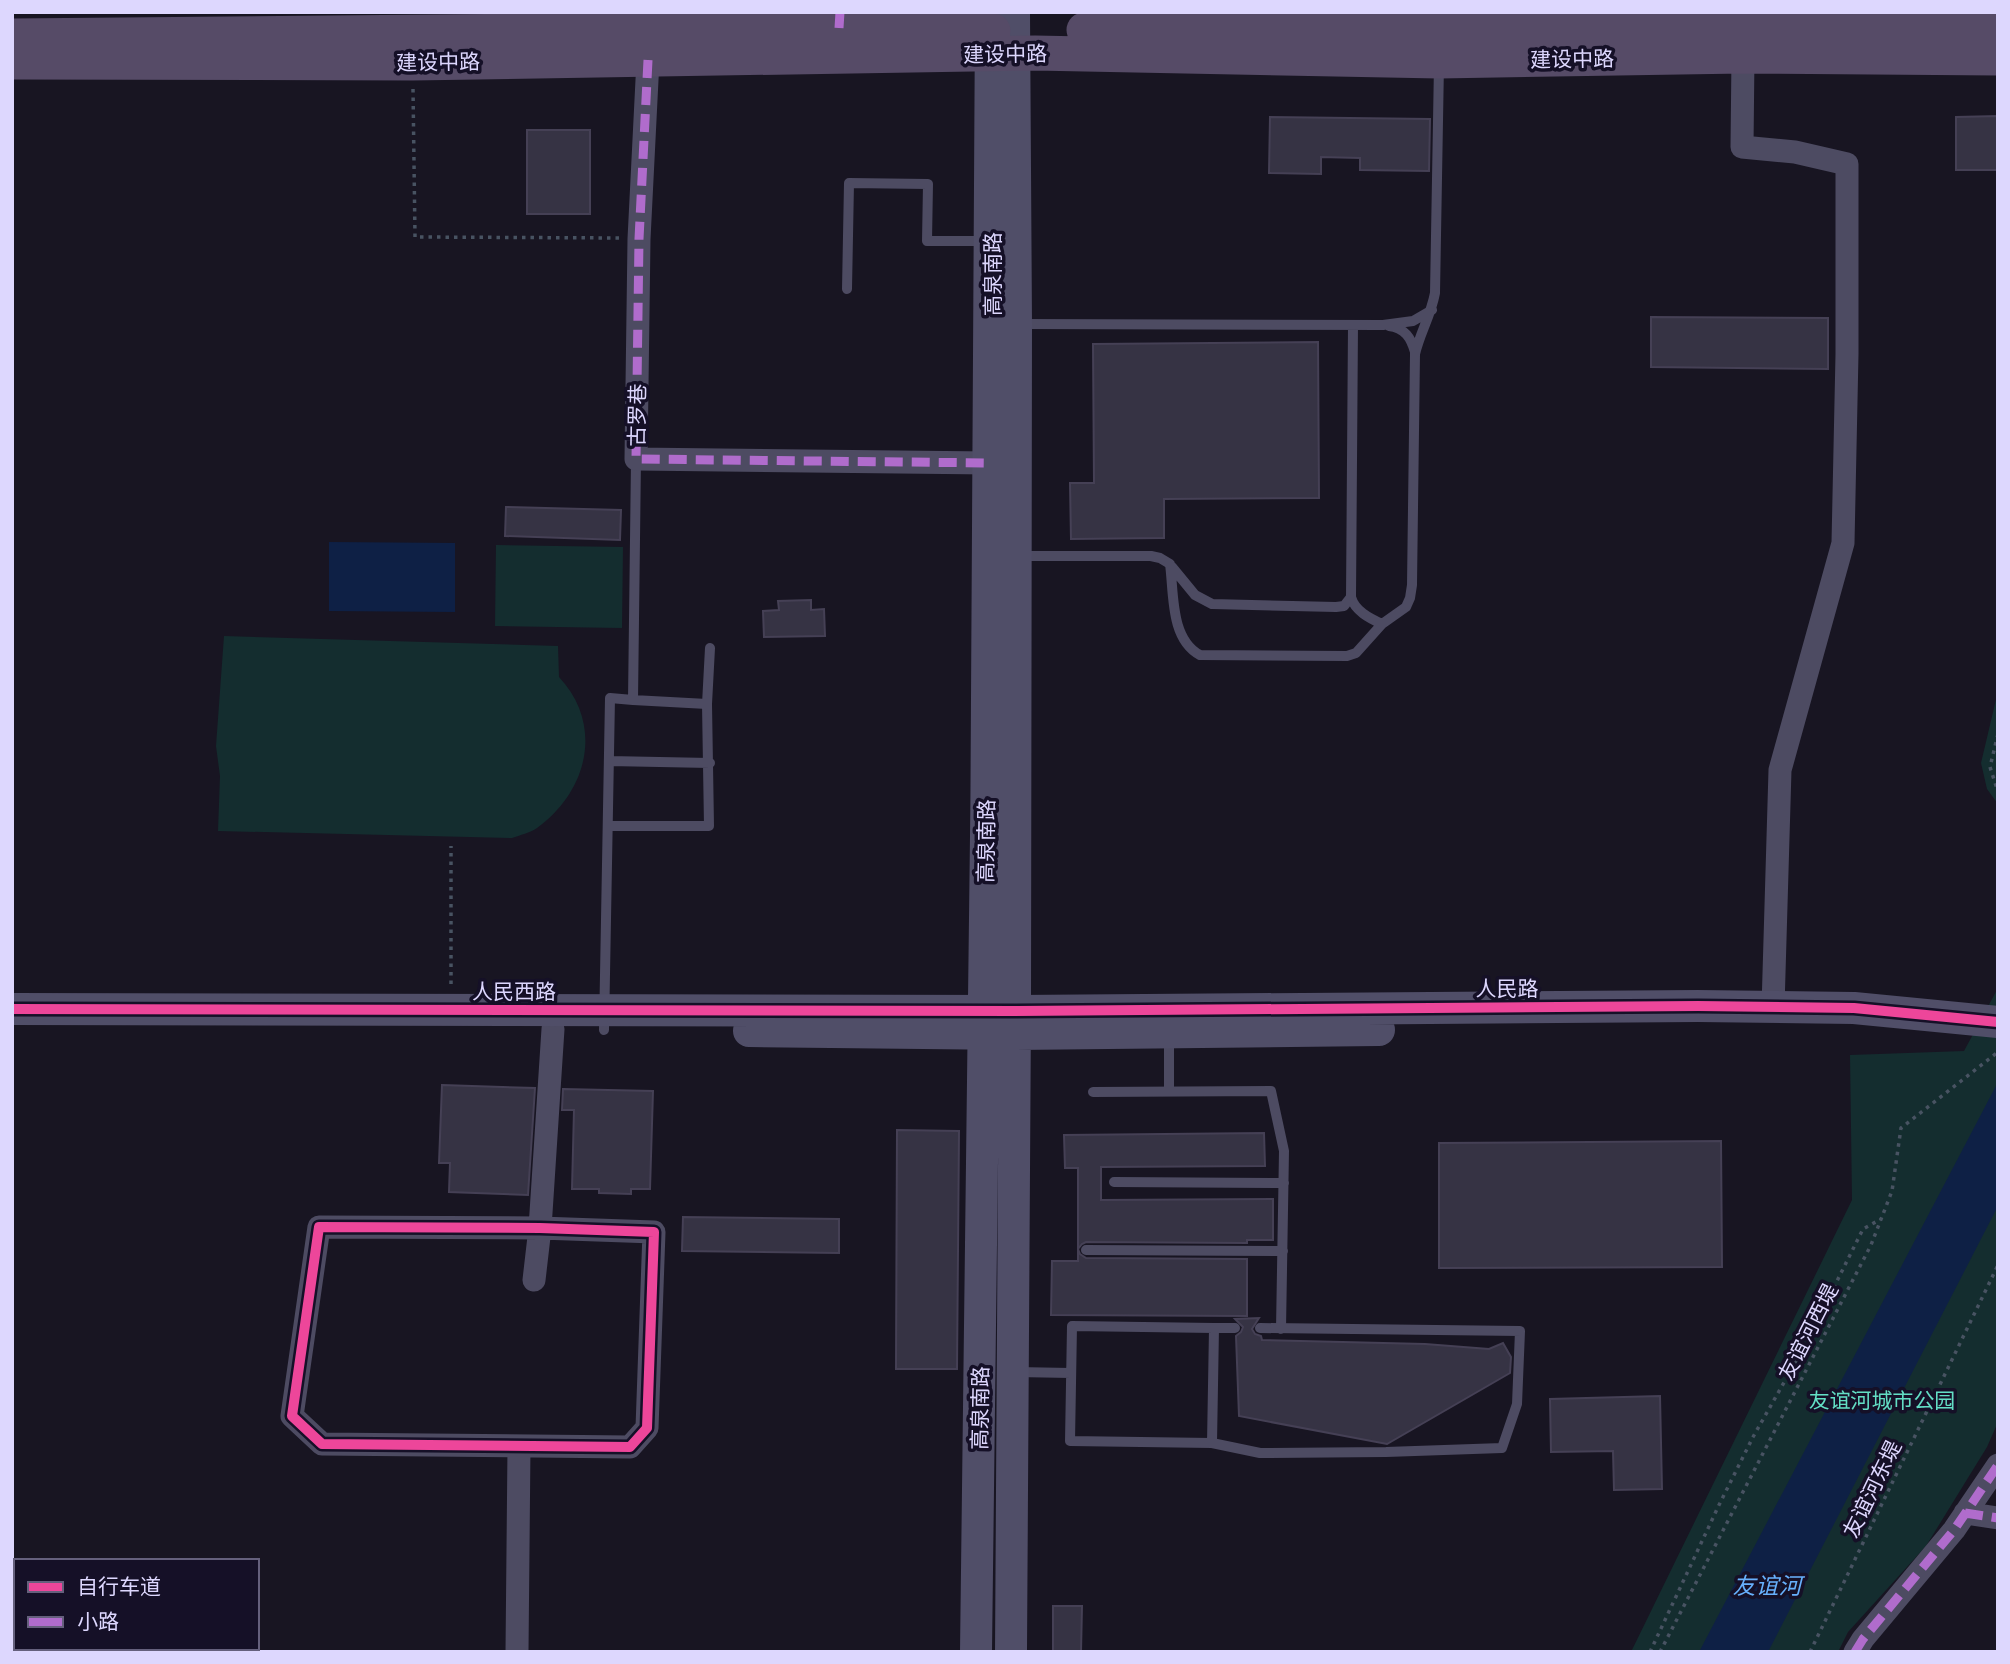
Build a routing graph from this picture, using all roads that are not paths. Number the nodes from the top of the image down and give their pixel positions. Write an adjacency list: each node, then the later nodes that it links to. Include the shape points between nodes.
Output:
1 (840, 20): 4 (main road, 建设中路); 5 (main road, 建设中路)
2 (1809, 21): 3 (main road, 建设中路); 4 (main road, 建设中路)
3 (1998, 27)
4 (1002, 33): 8 (main road, 建设中路); 9 (main road, 建设中路, via 1035,52); 11 (street, 高泉南路); 14 (street, 高泉南路)
5 (12, 36)
6 (1743, 56): 7 (main road, 建设中路); 9 (main road, 建设中路); 32 (street, via 1742,147 1847,163 1843,543 1780,770)
7 (1998, 58)
8 (648, 60): 10 (main road, 建设中路); 18 (street, 古罗巷, via 639,239)
9 (1439, 61): 13 (lane)
10 (12, 62)
11 (992, 241): 12 (lane, via 927,241 928,184 849,183); 19 (street, 高泉南路)
12 (847, 289)
13 (1432, 310): 16 (lane, via 1413,321); 17 (lane)
14 (1016, 324): 15 (lane); 20 (street, 高泉南路)
15 (1353, 325): 16 (lane); 22 (lane)
16 (1383, 325): 17 (lane, via 1407,334)
17 (1415, 355): 25 (lane, via 1410,598 1406,607)
18 (636, 459): 19 (street, 古罗巷); 27 (lane)
19 (990, 463): 35 (street, 高泉南路)
20 (1015, 556): 21 (lane, via 1151,556); 35 (street, 高泉南路)
21 (1170, 564): 23 (lane, via 1195,596 1212,604); 25 (lane, via 1175,616 1185,642 1200,655 1347,656 1363,647)
22 (1352, 597): 23 (lane); 24 (lane)
23 (1336, 607): 24 (lane)
24 (1360, 611): 25 (lane)
25 (1378, 627)
26 (710, 648): 28 (lane)
27 (633, 700): 28 (lane); 29 (lane, via 610,698)
28 (707, 704): 30 (lane)
29 (609, 761): 30 (lane); 31 (lane)
30 (710, 763): 31 (lane, via 709,826)
31 (608, 826): 34 (lane)
32 (1773, 1007): 35 (street, 人民路); 39 (street, 人民路, via 1854,1008)
33 (12, 1009): 34 (street, 人民西路, via 450,1010)
34 (604, 1020): 35 (street, 人民西路); 37 (street, 人民西路)
35 (1000, 1022): 38 (street, 人民路); 52 (street, 高泉南路)
36 (12, 1023): 37 (street, 人民西路)
37 (553, 1029): 44 (street)
38 (1168, 1032): 39 (street, 人民路, via 1713,1026); 40 (lane)
39 (1995, 1034)
40 (1169, 1091): 41 (lane); 43 (lane, via 1271,1091 1284,1151)
41 (1093, 1092)
42 (1114, 1182): 43 (lane)
43 (1284, 1183): 46 (lane)
44 (540, 1228): 47 (street); 55 (street, via 654,1232 647,1428 630,1447); 55 (street, via 319,1227 292,1416 322,1444)
45 (1086, 1250): 46 (lane)
46 (1283, 1251): 51 (lane)
47 (534, 1280)
48 (1214, 1328): 49 (lane); 53 (lane, via 1072,1326); 54 (lane)
49 (1236, 1328)
50 (1260, 1328): 51 (lane)
51 (1281, 1329): 54 (lane, via 1520,1331 1517,1404 1502,1448 1260,1453)
52 (997, 1371): 53 (lane); 60 (street, 高泉南路); 61 (street, 高泉南路)
53 (1072, 1373): 54 (lane, via 1070,1441)
54 (1212, 1443)
55 (519, 1446): 59 (street)
56 (1998, 1465): 57 (street)
57 (1965, 1513): 58 (street); 62 (street)
58 (1998, 1518)
59 (517, 1652)
60 (976, 1652)
61 (1011, 1652)
62 (1855, 1652)

